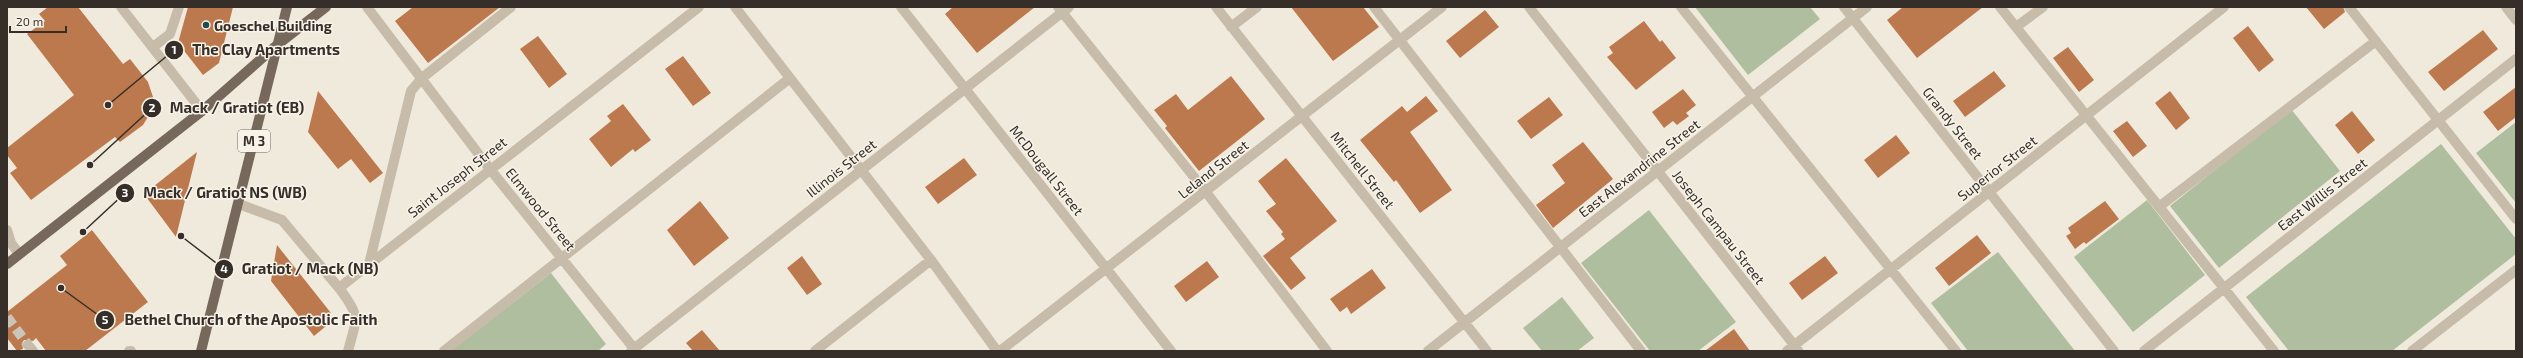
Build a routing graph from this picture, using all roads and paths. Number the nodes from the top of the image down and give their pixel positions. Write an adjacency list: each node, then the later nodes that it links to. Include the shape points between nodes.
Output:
1 (121, 7): 31 (street)
2 (179, 7): 31 (street, via 170,34)
3 (287, 7): 30 (main road, M 3)
4 (326, 7): 30 (main road)
5 (367, 7): 33 (street, Elmwood Street)
6 (511, 7): 33 (street)
7 (699, 7): 41 (street, Saint Joseph Street)
8 (735, 7): 34 (street)
9 (901, 7): 35 (street, McDougall Street)
10 (1216, 7): 26 (street, Mitchell Street)
11 (1257, 7): 26 (street)
12 (1374, 7): 28 (street)
13 (1442, 7): 28 (street, Leland Street)
14 (1529, 7): 43 (street, Joseph Campau Street)
15 (1681, 7): 36 (street)
16 (1844, 7): 24 (street, Grandy Street)
17 (1867, 7): 24 (street, East Alexandrine Street)
18 (2000, 7): 27 (street)
19 (2043, 7): 27 (street)
20 (2224, 7): 38 (street, Superior Street)
21 (2349, 7): 29 (street)
22 (2506, 7): 25 (street)
23 (1063, 9): 35 (street, Illinois Street); 44 (street)
24 (1853, 18): 36 (street, East Alexandrine Street); 45 (street, Grandy Street)
25 (2516, 20)
26 (1232, 26): 39 (street, Mitchell Street)
27 (2016, 28): 38 (street)
28 (1400, 39): 39 (street, Leland Street); 51 (street)
29 (2376, 41): 40 (street); 47 (street)
30 (277, 45): 37 (main road); 46 (main road, M 3)
31 (153, 48): 37 (street)
32 (2516, 59): 40 (street, East Willis Street)
33 (422, 78): 41 (street, Elmwood Street); 56 (street, via 411,91)
34 (790, 78): 42 (street); 53 (street)
35 (965, 89): 42 (street, Illinois Street); 57 (street, McDougall Street)
36 (1753, 96): 43 (street, East Alexandrine Street); 58 (street)
37 (202, 111): 52 (main road)
38 (2087, 115): 45 (street, Superior Street); 47 (street)
39 (1303, 117): 44 (street, Leland Street); 62 (street, Mitchell Street)
40 (2439, 120): 48 (street); 61 (street, East Willis Street)
41 (490, 169): 53 (street, Elmwood Street); 56 (street, Saint Joseph Street)
42 (862, 170): 54 (street); 64 (street, Illinois Street)
43 (1657, 171): 51 (street, East Alexandrine Street); 63 (street, Joseph Campau Street)
44 (1206, 192): 57 (street, Leland Street); 71 (street)
45 (1989, 192): 58 (street, Superior Street); 76 (street, Grandy Street)
46 (238, 204): 60 (street, via 282,220); 65 (main road, M 3)
47 (2160, 206): 61 (street)
48 (2516, 219)
49 (7, 230): 50 (street)
50 (9, 242): 52 (street)
51 (1560, 248): 62 (street, East Alexandrine Street); 74 (street)
52 (19, 254): 55 (main road)
53 (563, 257): 64 (street, Elmwood Street); 67 (street)
54 (931, 260): 68 (street); 69 (street)
55 (7, 264)
56 (369, 264): 60 (street, Saint Joseph Street)
57 (1106, 269): 69 (street, Leland Street); 70 (street, McDougall Street)
58 (1891, 269): 63 (street, Superior Street); 75 (street)
59 (2516, 270): 79 (street)
60 (339, 288): 66 (street, via 355,311)
61 (2225, 288): 77 (street, East Willis Street); 78 (street)
62 (1464, 322): 72 (street, East Alexandrine Street); 73 (street, Mitchell Street)
63 (1793, 349)
64 (634, 350)
65 (201, 351)
66 (348, 351)
67 (444, 351)
68 (815, 351)
69 (999, 351)
70 (1171, 351)
71 (1327, 351)
72 (1428, 351)
73 (1486, 351)
74 (1641, 351)
75 (1956, 351)
76 (2114, 351)
77 (2144, 351)
78 (2274, 351)
79 (2412, 351)

